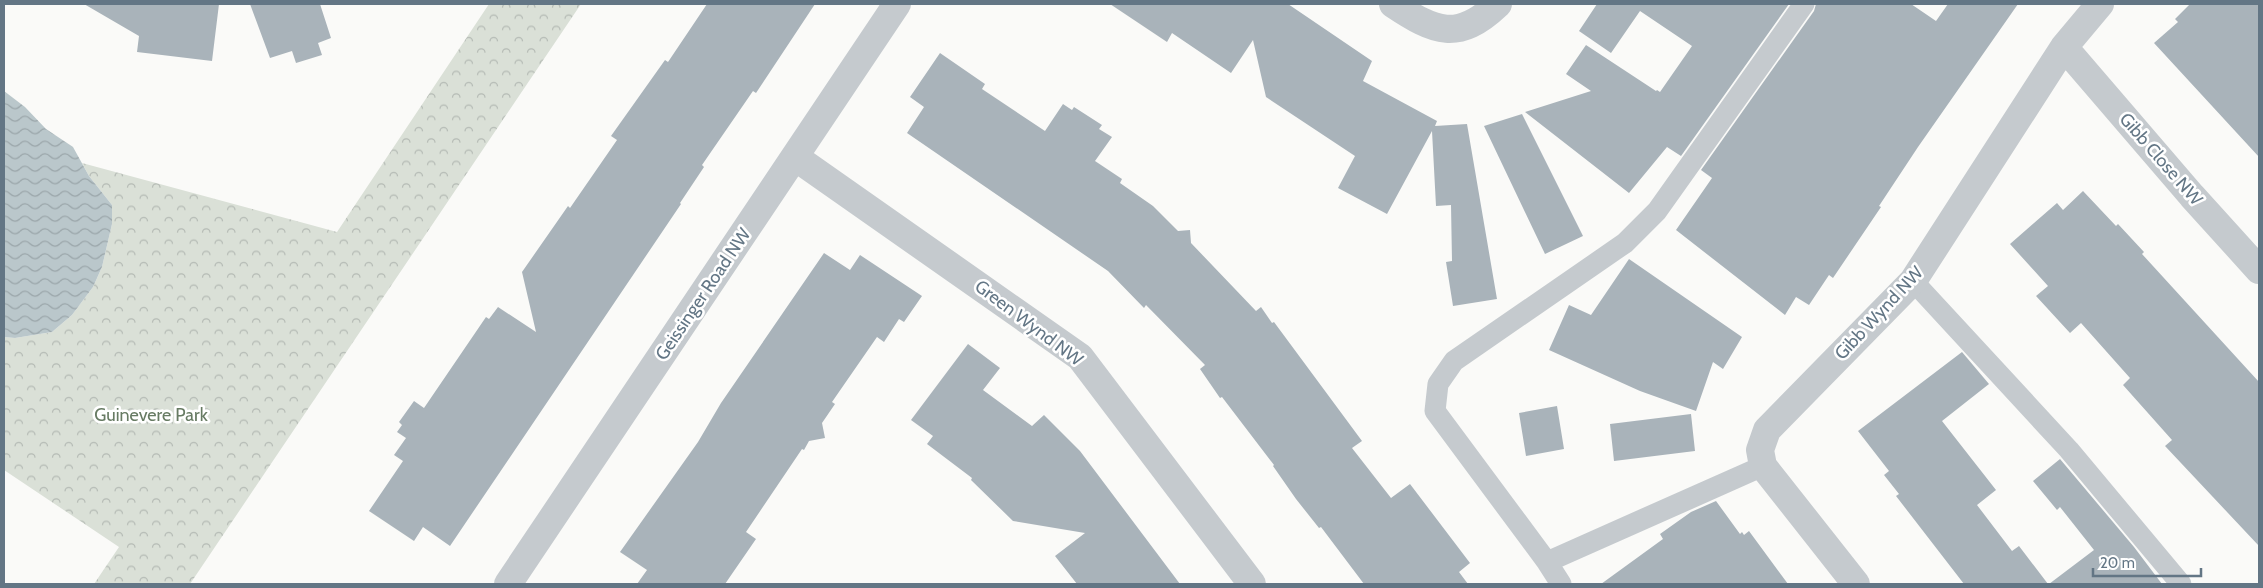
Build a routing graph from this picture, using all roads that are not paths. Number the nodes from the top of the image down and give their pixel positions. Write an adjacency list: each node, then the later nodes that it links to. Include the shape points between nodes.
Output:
1 (898, 4): 7 (street, Geissinger Road NW)
2 (1393, 4): 3 (street, via 1416,19 1452,30 1466,28)
3 (1498, 4)
4 (1804, 4): 11 (lane, via 1657,211 1625,243 1454,361 1438,384 1435,412)
5 (2100, 4): 6 (street, Gibb Wynd NW)
6 (2064, 47): 8 (street, Gibb Close NW); 9 (street, Gibb Wynd NW)
7 (795, 157): 12 (street, Geissinger Road NW); 13 (street, Green Wynd NW, via 1080,356)
8 (2259, 270)
9 (1913, 281): 10 (street, Gibb Wynd NW, via 1767,430 1760,450); 16 (lane, via 2069,450)
10 (1763, 466): 11 (lane); 15 (street)
11 (1547, 562): 14 (lane)
12 (508, 584)
13 (1252, 584)
14 (1561, 584)
15 (1856, 584)
16 (2181, 584)

